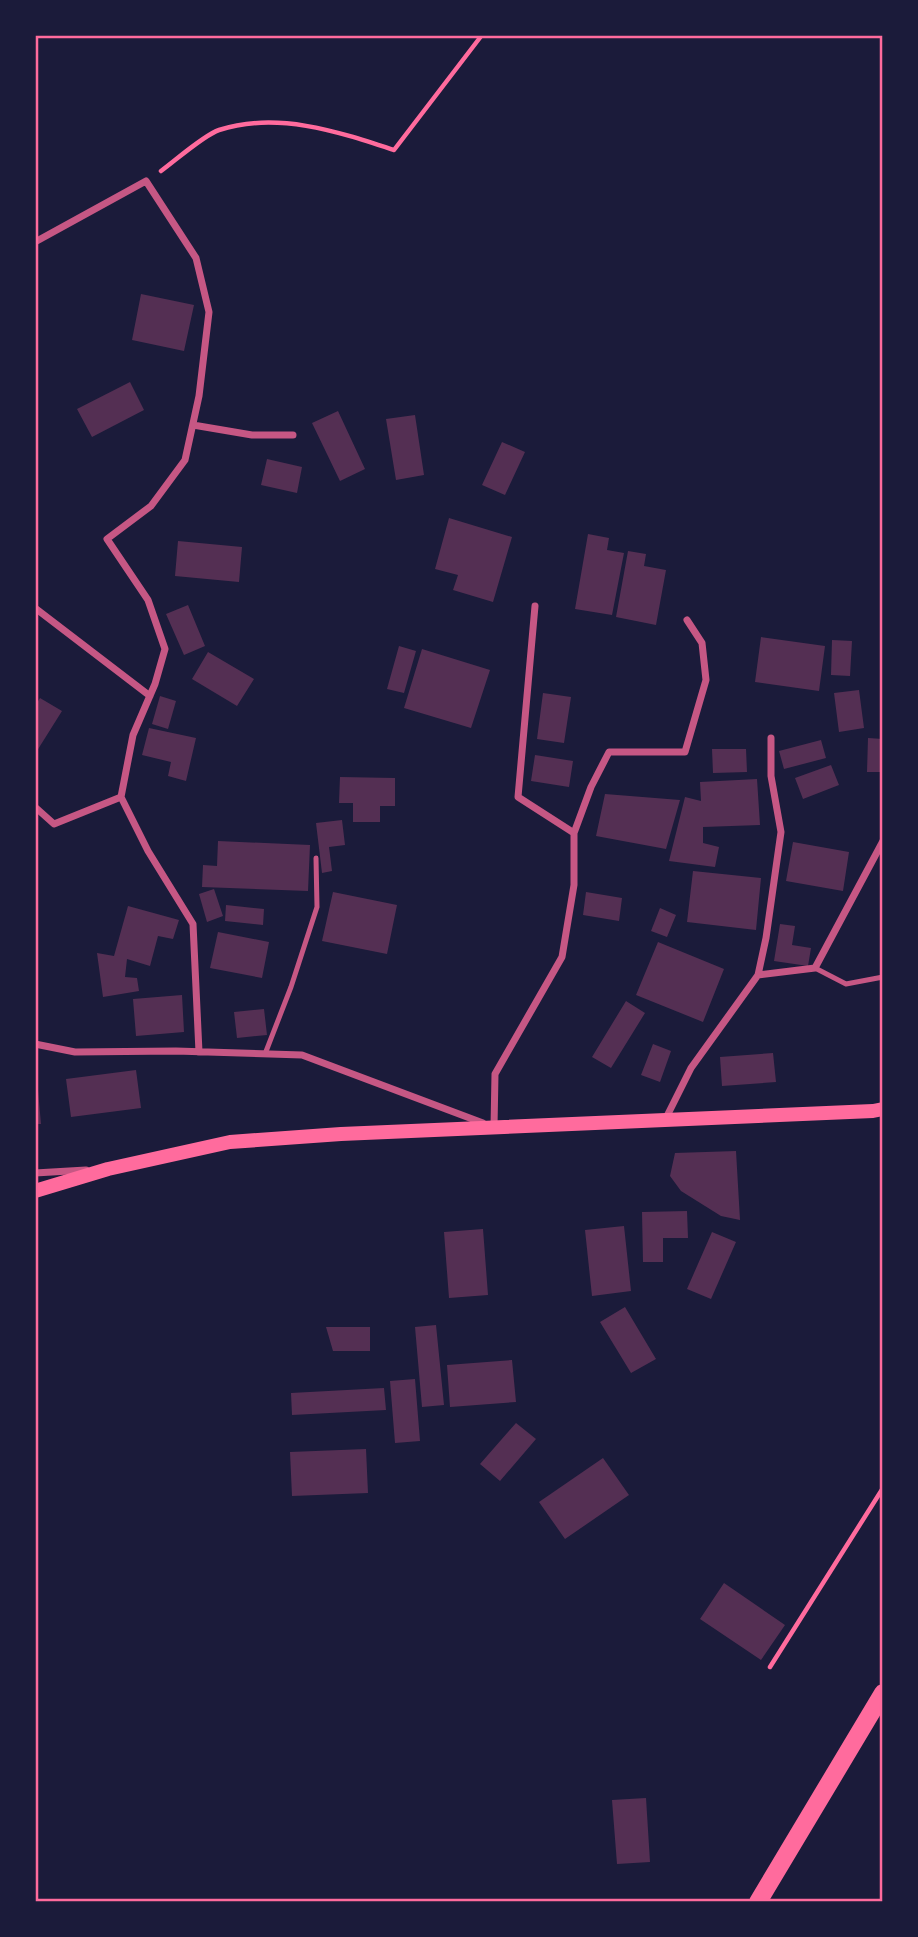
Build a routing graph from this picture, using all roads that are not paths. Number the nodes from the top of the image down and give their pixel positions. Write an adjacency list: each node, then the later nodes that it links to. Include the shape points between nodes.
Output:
1 (35, 242): 2 (street, via 146,181 196,258 209,312 200,396)
2 (192, 425): 3 (street, via 252,435); 7 (street, via 185,460 158,497 107,539 148,600 164,649)
3 (293, 435)
4 (535, 607): 11 (street, via 518,797)
5 (35, 608): 7 (street)
6 (687, 620): 11 (street, via 702,643 706,680 685,752 610,752)
7 (150, 696): 9 (street, via 133,735)
8 (771, 738): 15 (street, via 771,776 781,832)
9 (121, 796): 10 (street, via 54,824); 18 (street, via 193,924)
10 (35, 807)
11 (574, 832): 22 (street, via 574,885 562,957 495,1074)
12 (883, 841): 14 (street)
13 (316, 858): 19 (lane, via 317,907)
14 (815, 968): 15 (street); 16 (lane, via 846,984)
15 (758, 975): 21 (street, via 691,1068)
16 (883, 977)
17 (35, 1044): 18 (street, via 75,1052)
18 (199, 1052): 19 (street)
19 (265, 1054): 22 (street, via 302,1055)
20 (883, 1108): 21 (main road)
21 (665, 1120): 22 (main road)
22 (494, 1127): 23 (main road, via 230,1142)
23 (108, 1169): 24 (street); 25 (main road)
24 (35, 1173)
25 (35, 1191)
26 (883, 1692): 27 (main road)
27 (784, 1857): 28 (main road); 29 (main road); 30 (main road)
28 (747, 1902)
29 (758, 1902)
30 (767, 1902)

